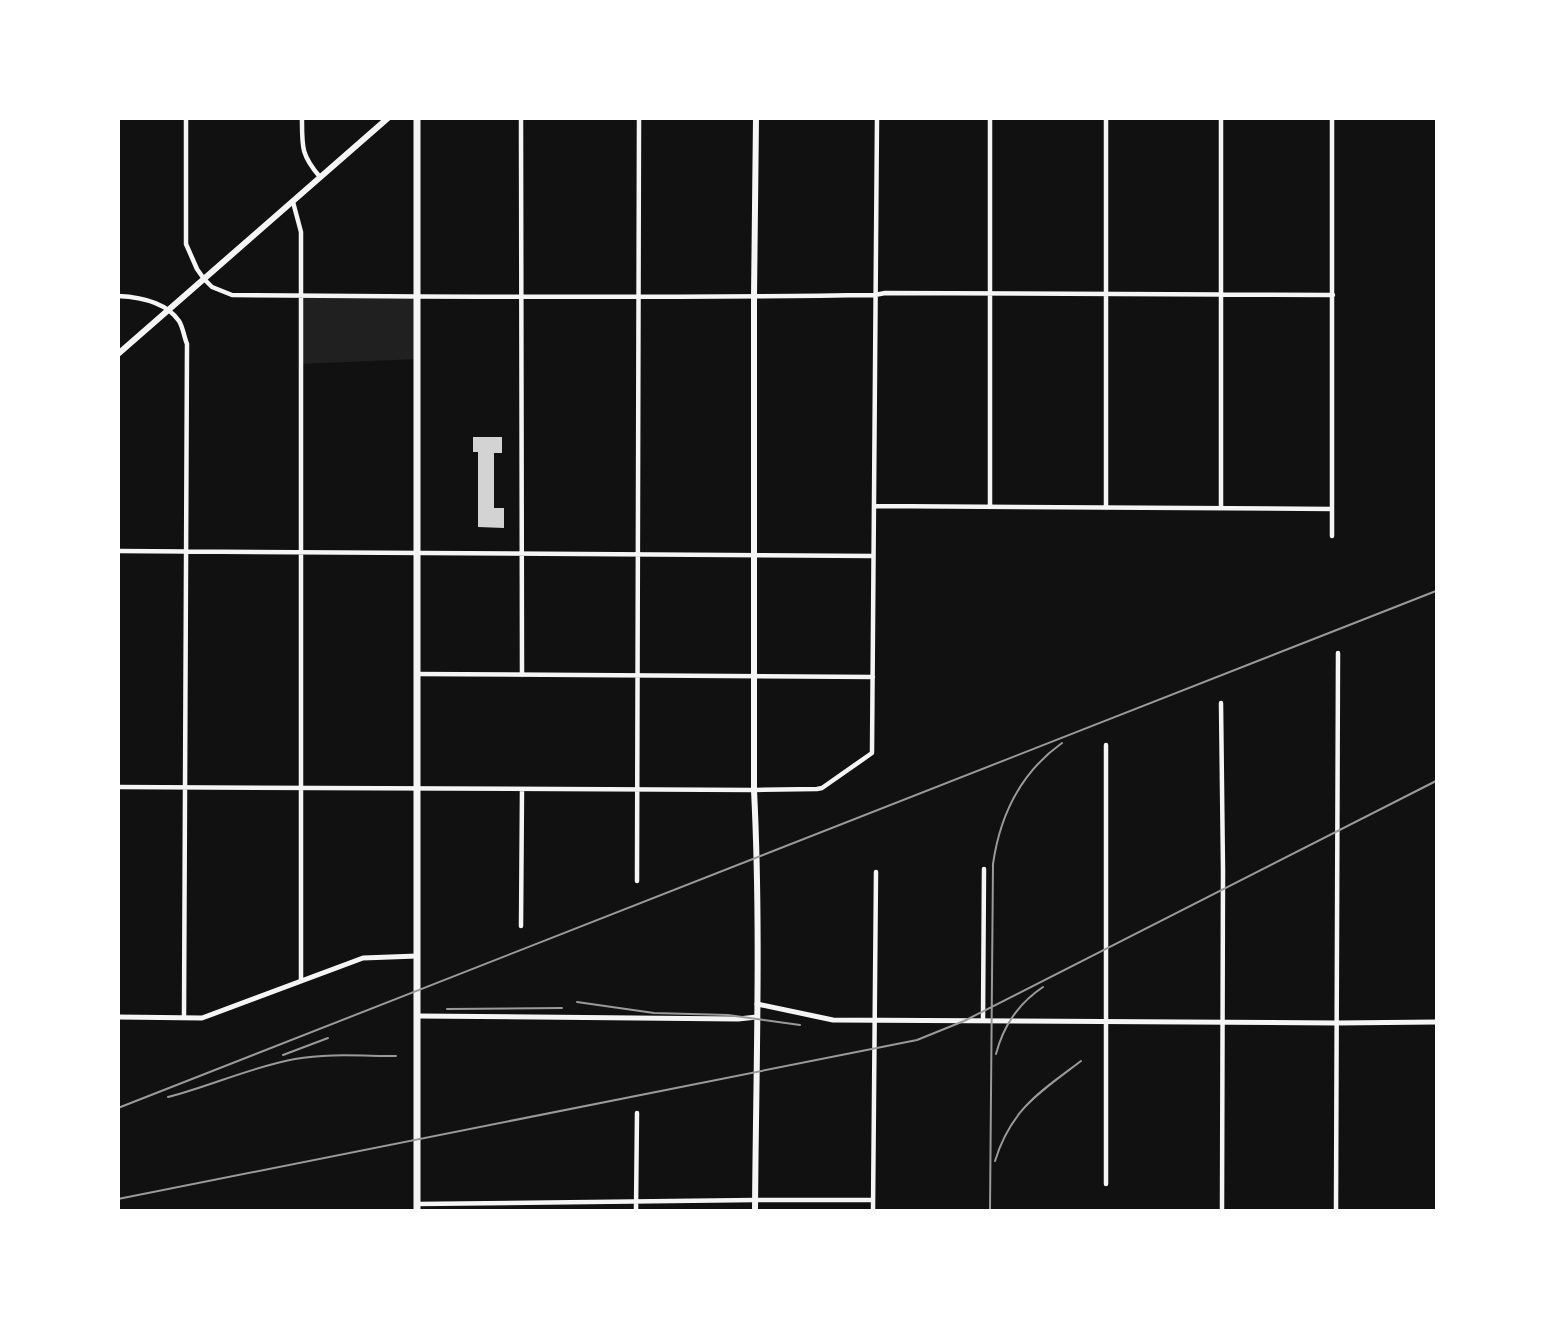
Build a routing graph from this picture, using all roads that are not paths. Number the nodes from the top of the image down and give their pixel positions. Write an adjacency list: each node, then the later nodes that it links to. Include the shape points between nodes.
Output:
1 (186, 118): 15 (street, via 186,244)
2 (302, 118): 13 (street, via 302,147 308,163)
3 (388, 118): 13 (main road)
4 (417, 118): 24 (main road)
5 (521, 118): 25 (street)
6 (639, 118): 26 (street)
7 (756, 118): 23 (main road)
8 (877, 118): 19 (street)
9 (990, 118): 16 (street)
10 (1106, 118): 17 (street)
11 (1221, 118): 18 (street)
12 (1332, 118): 20 (street)
13 (320, 177): 14 (main road)
14 (293, 202): 15 (main road); 22 (street, via 301,232)
15 (204, 279): 22 (street, via 232,295); 27 (main road)
16 (989, 292): 17 (street); 19 (street); 30 (street)
17 (1106, 293): 18 (street); 31 (street)
18 (1221, 294): 20 (street); 32 (street)
19 (875, 295): 23 (street); 29 (street)
20 (1333, 295): 33 (street)
21 (118, 296): 27 (street, via 141,297)
22 (301, 296): 24 (street); 37 (street)
23 (754, 297): 26 (street); 41 (main road)
24 (419, 298): 25 (street); 38 (main road)
25 (522, 298): 26 (street); 39 (street)
26 (638, 298): 40 (street)
27 (169, 311): 28 (main road); 36 (street, via 180,322 187,344)
28 (118, 354)
29 (874, 506): 30 (street); 42 (street)
30 (990, 507): 31 (street)
31 (1106, 508): 32 (street)
32 (1221, 508): 33 (street)
33 (1332, 509): 34 (street)
34 (1332, 536)
35 (118, 551): 36 (street)
36 (185, 551): 37 (street); 52 (street)
37 (302, 552): 38 (street); 53 (street)
38 (417, 552): 39 (street); 44 (main road)
39 (522, 553): 40 (street); 45 (street)
40 (638, 554): 41 (street); 46 (street)
41 (755, 555): 42 (street); 47 (main road)
42 (873, 556): 48 (street)
43 (1338, 653): 74 (street)
44 (417, 674): 45 (street); 54 (main road)
45 (522, 675): 46 (street)
46 (637, 675): 47 (street); 56 (street)
47 (755, 676): 48 (street); 57 (main road)
48 (873, 677): 57 (street, via 872,753 822,788)
49 (1221, 703): 72 (street)
50 (1106, 745): 71 (street)
51 (118, 787): 52 (street)
52 (184, 788): 53 (street); 67 (street)
53 (300, 788): 54 (street); 63 (street)
54 (417, 789): 55 (street); 62 (main road)
55 (522, 789): 56 (street); 61 (street)
56 (637, 790): 57 (street); 60 (street)
57 (754, 790): 64 (main road)
58 (984, 869): 70 (street)
59 (876, 872): 69 (street)
60 (637, 881)
61 (521, 926)
62 (417, 957): 63 (street, via 363,957); 65 (main road)
63 (301, 980): 67 (street, via 202,1018)
64 (757, 1004): 68 (main road); 69 (street, via 833,1020)
65 (418, 1016): 68 (street); 81 (main road)
66 (118, 1017): 67 (street)
67 (184, 1017)
68 (757, 1017): 77 (main road)
69 (875, 1020): 70 (street); 78 (street)
70 (983, 1020): 71 (street)
71 (1106, 1021): 72 (street); 76 (street)
72 (1222, 1021): 74 (street); 86 (street)
73 (1437, 1022): 74 (street)
74 (1337, 1023): 87 (street)
75 (637, 1113): 79 (street)
76 (1106, 1184)
77 (755, 1200): 78 (street); 79 (street); 84 (main road)
78 (873, 1200): 85 (street)
79 (636, 1201): 80 (street); 83 (street)
80 (521, 1204): 81 (street); 82 (street)
81 (417, 1207)
82 (521, 1210)
83 (636, 1210)
84 (755, 1210)
85 (873, 1210)
86 (1222, 1210)
87 (1336, 1210)

